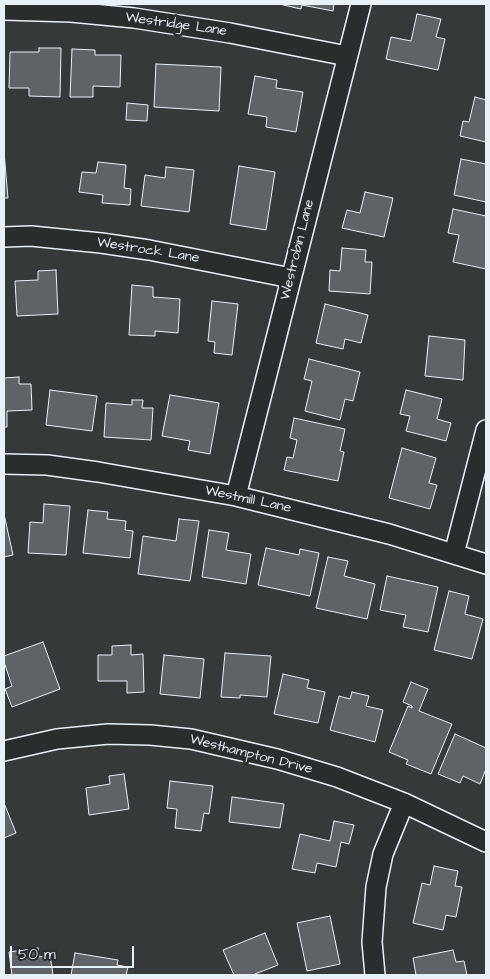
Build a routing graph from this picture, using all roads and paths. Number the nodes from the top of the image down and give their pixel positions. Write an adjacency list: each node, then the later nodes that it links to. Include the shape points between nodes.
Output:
1 (361, 4): 3 (street, Westrobin Lane)
2 (4, 10): 3 (street, Westridge Lane, via 134,18)
3 (347, 56): 5 (street, Westrobin Lane)
4 (4, 237): 5 (street, Westrock Lane, via 68,239 149,250)
5 (291, 278): 8 (street, Westrobin Lane)
6 (486, 430): 9 (street)
7 (4, 464): 8 (street, Westmill Lane, via 82,470)
8 (236, 496): 9 (street, Westmill Lane, via 359,526)
9 (454, 554): 10 (street, Westmill Lane)
10 (486, 564)
11 (4, 751): 12 (street, Westhampton Drive, via 100,735 191,739 328,774)
12 (404, 802): 13 (street, Westhampton Drive); 14 (street, via 384,854 376,887 372,942)
13 (486, 842)
14 (375, 975)

